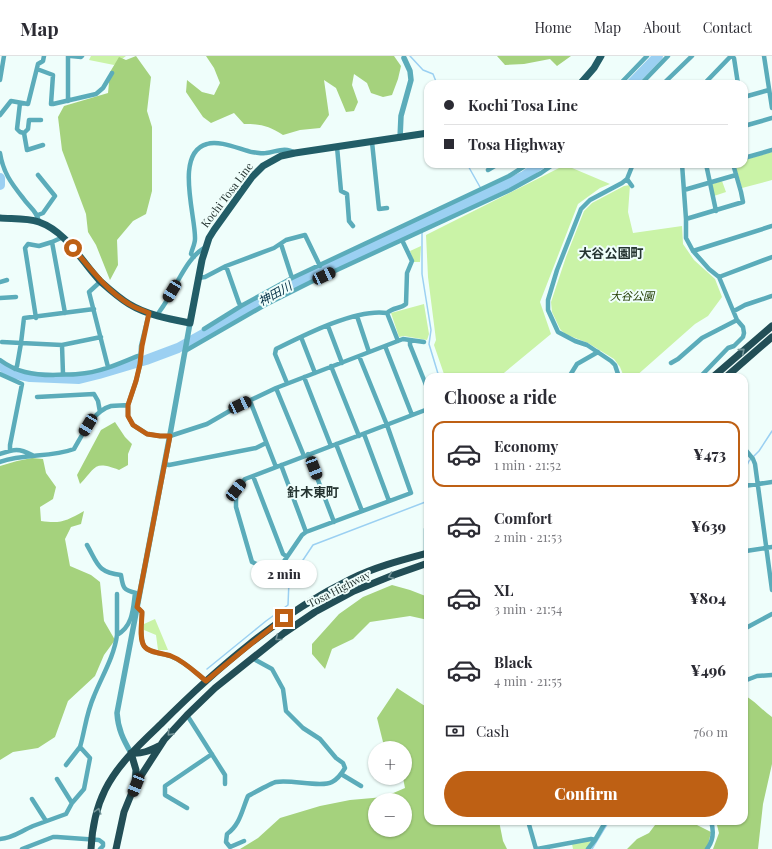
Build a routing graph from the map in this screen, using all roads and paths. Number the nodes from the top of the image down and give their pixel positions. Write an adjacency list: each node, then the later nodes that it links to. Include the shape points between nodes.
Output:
1 (4, 56): 15 (street)
2 (44, 56): 13 (street)
3 (68, 56): 24 (street)
4 (71, 56): 5 (street)
5 (82, 56)
6 (601, 56): 16 (main road)
7 (647, 56): 17 (street)
8 (668, 56): 18 (street)
9 (692, 56): 19 (street)
10 (731, 56): 20 (street); 21 (street, via 734,58)
11 (764, 56): 22 (street)
12 (404, 57): 33 (street, via 411,80 401,116)
13 (37, 69): 24 (street, via 53,75 51,104); 25 (street, via 28,104)
14 (112, 72): 24 (street, via 103,88 96,94)
15 (0, 80)
16 (587, 80)
17 (624, 80)
18 (644, 80)
19 (667, 80)
20 (708, 80)
21 (737, 80)
22 (769, 90): 23 (street); 26 (street)
23 (748, 97)
24 (68, 101)
25 (20, 103): 27 (street, via 11,101); 31 (street, via 17,129)
26 (772, 108)
27 (0, 114)
28 (772, 118): 30 (street)
29 (41, 120): 31 (street, via 29,120 28,129)
30 (748, 125)
31 (24, 133): 35 (street, via 27,150)
32 (424, 134): 33 (main road, Kochi Tosa Line)
33 (400, 138): 34 (main road, Kochi Tosa Line)
34 (372, 142): 36 (main road, Kochi Tosa Line); 55 (street, via 379,209)
35 (43, 145)
36 (338, 146): 39 (main road, Kochi Tosa Line); 60 (street, via 341,191 347,194 350,221)
37 (772, 150): 40 (street)
38 (0, 153): 58 (street, via 5,172)
39 (295, 153): 66 (main road, Kochi Tosa Line, via 270,162 252,177 214,230); 68 (street, via 288,149 264,154 226,144 208,143 199,147 193,156 188,175 195,240 190,254)
40 (748, 157)
41 (491, 168): 48 (street)
42 (522, 168): 71 (street)
43 (548, 168): 63 (street, via 510,190)
44 (631, 168): 51 (street)
45 (682, 168): 54 (street)
46 (707, 168): 52 (street)
47 (734, 168): 50 (street)
48 (488, 170)
49 (38, 175): 58 (street, via 55,196)
50 (736, 175): 52 (street); 56 (street, via 743,202)
51 (627, 179): 53 (street); 107 (street, via 590,200 581,209 548,300 548,310 558,332)
52 (710, 183): 54 (street); 56 (street)
53 (632, 186)
54 (684, 190): 59 (street)
55 (387, 208)
56 (716, 211): 59 (street)
57 (0, 218): 58 (main road)
58 (38, 219): 62 (main road)
59 (686, 219): 67 (street, via 686,238)
60 (353, 226)
61 (772, 226): 67 (street)
62 (63, 237): 64 (street); 76 (main road)
63 (402, 240): 86 (street, via 412,261 407,273 406,304); 105 (street, via 265,305)
64 (52, 242): 84 (street); 89 (street, via 39,246 28,244 25,248)
65 (281, 244): 70 (street); 71 (street, via 305,235); 74 (street)
66 (206, 247): 68 (street); 73 (main road, Kochi Tosa Line)
67 (693, 250): 72 (street)
68 (194, 257): 87 (street)
69 (772, 257): 72 (street)
70 (226, 266): 73 (street, via 205,278); 81 (street)
71 (320, 266): 74 (street)
72 (719, 277): 83 (street)
73 (198, 278): 91 (main road, Kochi Tosa Line)
74 (292, 278): 81 (street)
75 (7, 280): 77 (street)
76 (101, 281): 82 (street, via 89,292); 85 (main road, via 129,304)
77 (0, 282)
78 (772, 296): 83 (street)
79 (16, 297): 80 (street)
80 (0, 298)
81 (241, 306): 94 (street)
82 (94, 309): 84 (street); 97 (street)
83 (734, 311): 90 (street)
84 (65, 313): 89 (street)
85 (149, 313): 87 (main road); 109 (street)
86 (387, 313): 88 (street); 98 (street)
87 (157, 315): 91 (main road)
88 (356, 316): 92 (street); 106 (street)
89 (36, 318): 102 (street, via 24,318)
90 (738, 320): 112 (street, via 702,338); 119 (street, via 743,327 743,337 728,348)
91 (190, 323): 105 (street)
92 (328, 326): 95 (street); 111 (street)
93 (772, 326): 120 (highway, one-way to 93)
94 (204, 329)
95 (301, 337): 116 (street); 126 (street, via 276,349 275,354)
96 (772, 337): 121 (highway)
97 (101, 338): 103 (street); 114 (street)
98 (398, 340): 99 (street); 104 (street)
99 (410, 340): 101 (street); 125 (street)
100 (2, 342): 102 (street)
101 (424, 342)
102 (21, 344): 103 (street); 115 (street)
103 (62, 345): 123 (street)
104 (385, 346): 106 (street); 133 (street)
105 (186, 349): 136 (street)
106 (370, 352): 108 (street)
107 (598, 352): 117 (street, via 577,364); 118 (street, via 615,365)
108 (359, 356): 111 (street); 134 (street)
109 (140, 357): 114 (street); 130 (street)
110 (0, 360): 115 (street)
111 (342, 362): 113 (street)
112 (671, 363)
113 (331, 366): 116 (street); 137 (street)
114 (108, 367): 123 (street, via 84,373)
115 (15, 369): 123 (street, via 42,375)
116 (315, 373): 124 (street)
117 (571, 373)
118 (618, 373)
119 (704, 373)
120 (718, 373)
121 (731, 373)
122 (0, 374): 141 (street, via 22,384)
123 (63, 374)
124 (304, 377): 126 (street); 140 (street)
125 (424, 380)
126 (287, 383): 127 (street)
127 (276, 388): 129 (street); 145 (street)
128 (37, 397): 132 (street, via 94,394)
129 (250, 401): 136 (street, via 207,424); 138 (street)
130 (128, 405): 132 (street, via 111,406); 136 (street, via 128,416 133,425 147,434)
131 (424, 410): 133 (street)
132 (100, 412): 144 (street, via 88,425 74,449 54,454)
133 (412, 415): 134 (street)
134 (387, 425): 135 (street); 153 (street, via 411,493)
135 (364, 434): 137 (street); 153 (street)
136 (170, 436): 147 (street)
137 (359, 436): 139 (street)
138 (266, 442): 147 (street, via 256,448); 148 (street)
139 (336, 444): 140 (street); 154 (street)
140 (331, 446): 145 (street)
141 (10, 450): 143 (street); 144 (street, via 20,449)
142 (748, 452): 151 (street, via 752,457)
143 (0, 454)
144 (33, 455): 146 (street)
145 (306, 455): 148 (street); 155 (street)
146 (0, 462)
147 (165, 464): 165 (street)
148 (279, 466): 149 (street); 156 (street)
149 (253, 476): 162 (street, via 283,554); 162 (street, via 245,479 236,490 236,507 252,562 276,573)
150 (772, 482): 151 (street)
151 (758, 484): 152 (street); 159 (street)
152 (748, 485)
153 (389, 501): 154 (street)
154 (362, 511): 155 (street)
155 (334, 522): 156 (street)
156 (306, 532): 162 (street)
157 (87, 545): 165 (street, via 101,568 106,572 122,575 126,591)
158 (772, 547): 159 (street)
159 (766, 548): 160 (street); 164 (street)
160 (748, 551)
161 (424, 554): 174 (highway, Tosa Highway, via 352,578 305,604)
162 (286, 556)
163 (424, 564): 171 (highway, Tosa Highway, one-way to 171, via 354,591 309,616)
164 (772, 590)
165 (137, 593): 167 (street); 170 (street, via 132,616 123,631)
166 (116, 594): 170 (street)
167 (137, 607): 174 (street, via 142,612 144,646 181,661); 178 (street, via 117,713 120,732)
168 (772, 614): 169 (street)
169 (748, 627)
170 (117, 635): 177 (street, via 116,646 87,714)
171 (252, 658): 175 (highway, Tosa Highway); 181 (street, via 272,669 283,689 286,711 303,728 320,739 343,763 345,768)
172 (772, 675): 173 (street)
173 (748, 679)
174 (206, 681): 178 (highway, Tosa Highway)
175 (187, 715): 176 (highway, Tosa Highway, one-way to 176); 179 (street)
176 (160, 746): 178 (highway, via 140,754); 184 (highway, Tosa Highway)
177 (80, 747): 180 (street); 187 (street, via 90,758 84,789)
178 (131, 753): 184 (highway, via 136,770); 194 (highway, Tosa Highway, one-way to 178, via 96,815 104,792 116,770)
179 (212, 754): 183 (street, via 225,775); 188 (street, via 165,786 165,795)
180 (66, 765)
181 (341, 774): 185 (street); 196 (street, via 332,782 322,784 273,782 248,796 238,821 227,834 226,842 230,847)
182 (57, 779): 187 (street)
183 (225, 784)
184 (136, 785): 201 (highway, Tosa Highway, via 124,812)
185 (361, 786)
186 (32, 799): 189 (street)
187 (72, 803): 189 (street, via 66,814)
188 (187, 808)
189 (46, 822): 193 (street, via 15,836)
190 (529, 825): 202 (street)
191 (604, 825): 195 (street)
192 (712, 825): 204 (street, via 713,838)
193 (0, 838)
194 (92, 840): 197 (street, via 53,837); 199 (highway, Tosa Highway); 200 (street, via 103,843)
195 (595, 840): 202 (street); 203 (street)
196 (244, 842)
197 (34, 846): 198 (street)
198 (22, 849)
199 (91, 849)
200 (100, 849)
201 (116, 849)
202 (536, 849)
203 (588, 849)
204 (707, 849)

